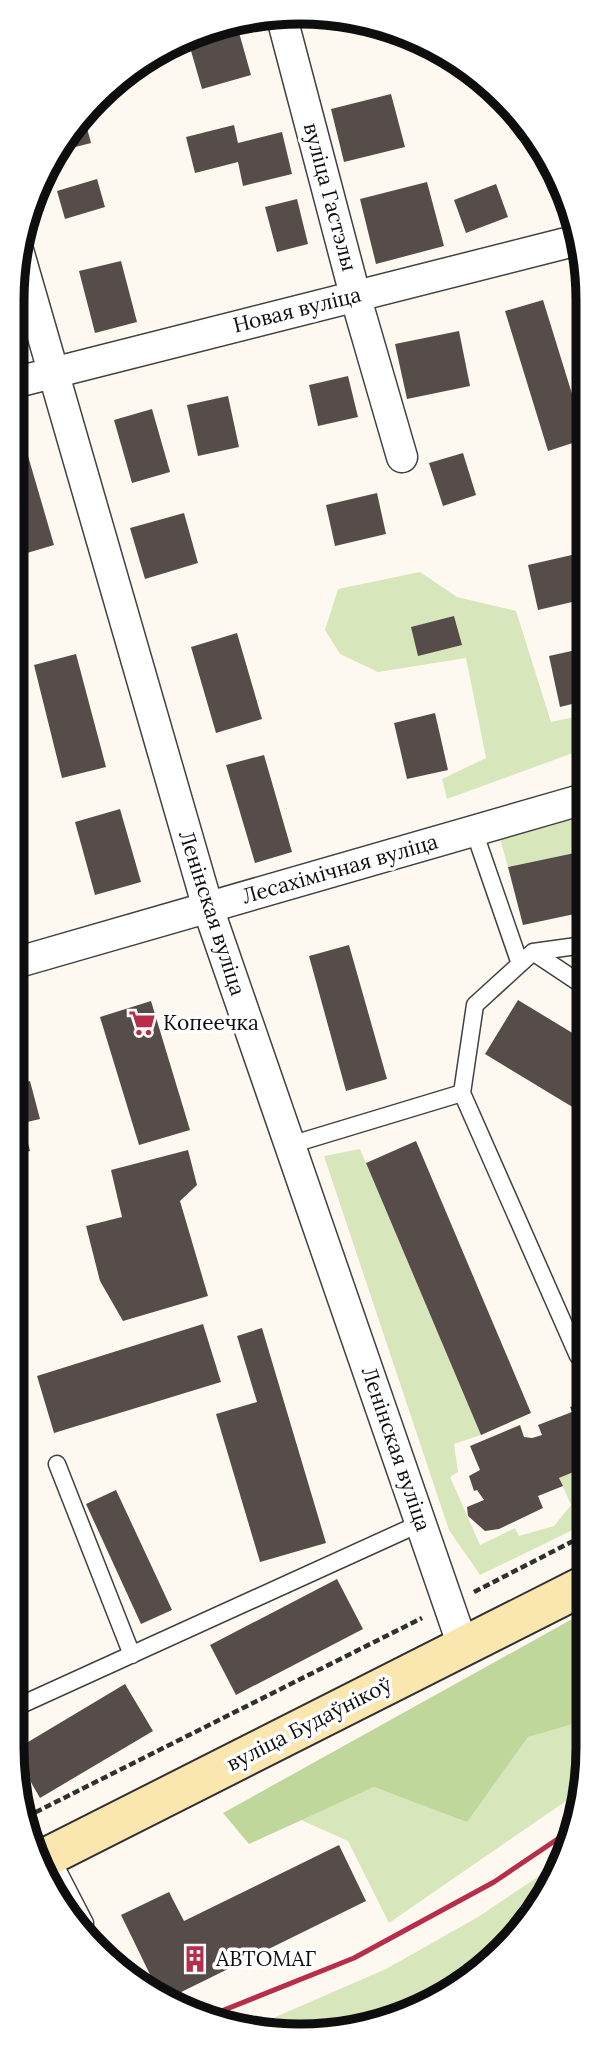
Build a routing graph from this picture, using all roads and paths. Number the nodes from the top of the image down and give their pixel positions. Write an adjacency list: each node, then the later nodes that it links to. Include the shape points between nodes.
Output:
1 (284, 25): 4 (street, вуліца Гастэлы)
2 (569, 242): 4 (street, Новая вуліца)
3 (26, 277): 5 (street, Ленінская вуліца)
4 (355, 295): 5 (street, Новая вуліца); 7 (street, вуліца Гастэлы)
5 (52, 372): 6 (street, Новая вуліца); 10 (street, Ленінская вуліца)
6 (24, 380)
7 (402, 457)
8 (576, 801): 9 (street, Лесахімічная вуліца)
9 (474, 831): 10 (street, Лесахімічная вуліца); 14 (lane)
10 (208, 908): 13 (street, Лесахімічная вуліца); 17 (street, Ленінская вуліца)
11 (576, 946): 12 (lane)
12 (533, 952): 14 (lane); 15 (lane)
13 (24, 960)
14 (520, 964): 16 (lane, via 475,1005)
15 (576, 981)
16 (462, 1093): 17 (lane); 18 (lane)
17 (290, 1145): 20 (street, Ленінская вуліца)
18 (576, 1351)
19 (57, 1464): 25 (lane)
20 (421, 1523): 23 (street, Ленінская вуліца); 25 (lane)
21 (576, 1540): 23 (path)
22 (576, 1590): 24 (main road, вуліца Будаўнікоў)
23 (449, 1605): 24 (street, Ленінская вуліца); 27 (path)
24 (463, 1646): 28 (main road, вуліца Будаўнікоў)
25 (132, 1655): 26 (lane)
26 (24, 1704)
27 (33, 1814)
28 (47, 1857)

